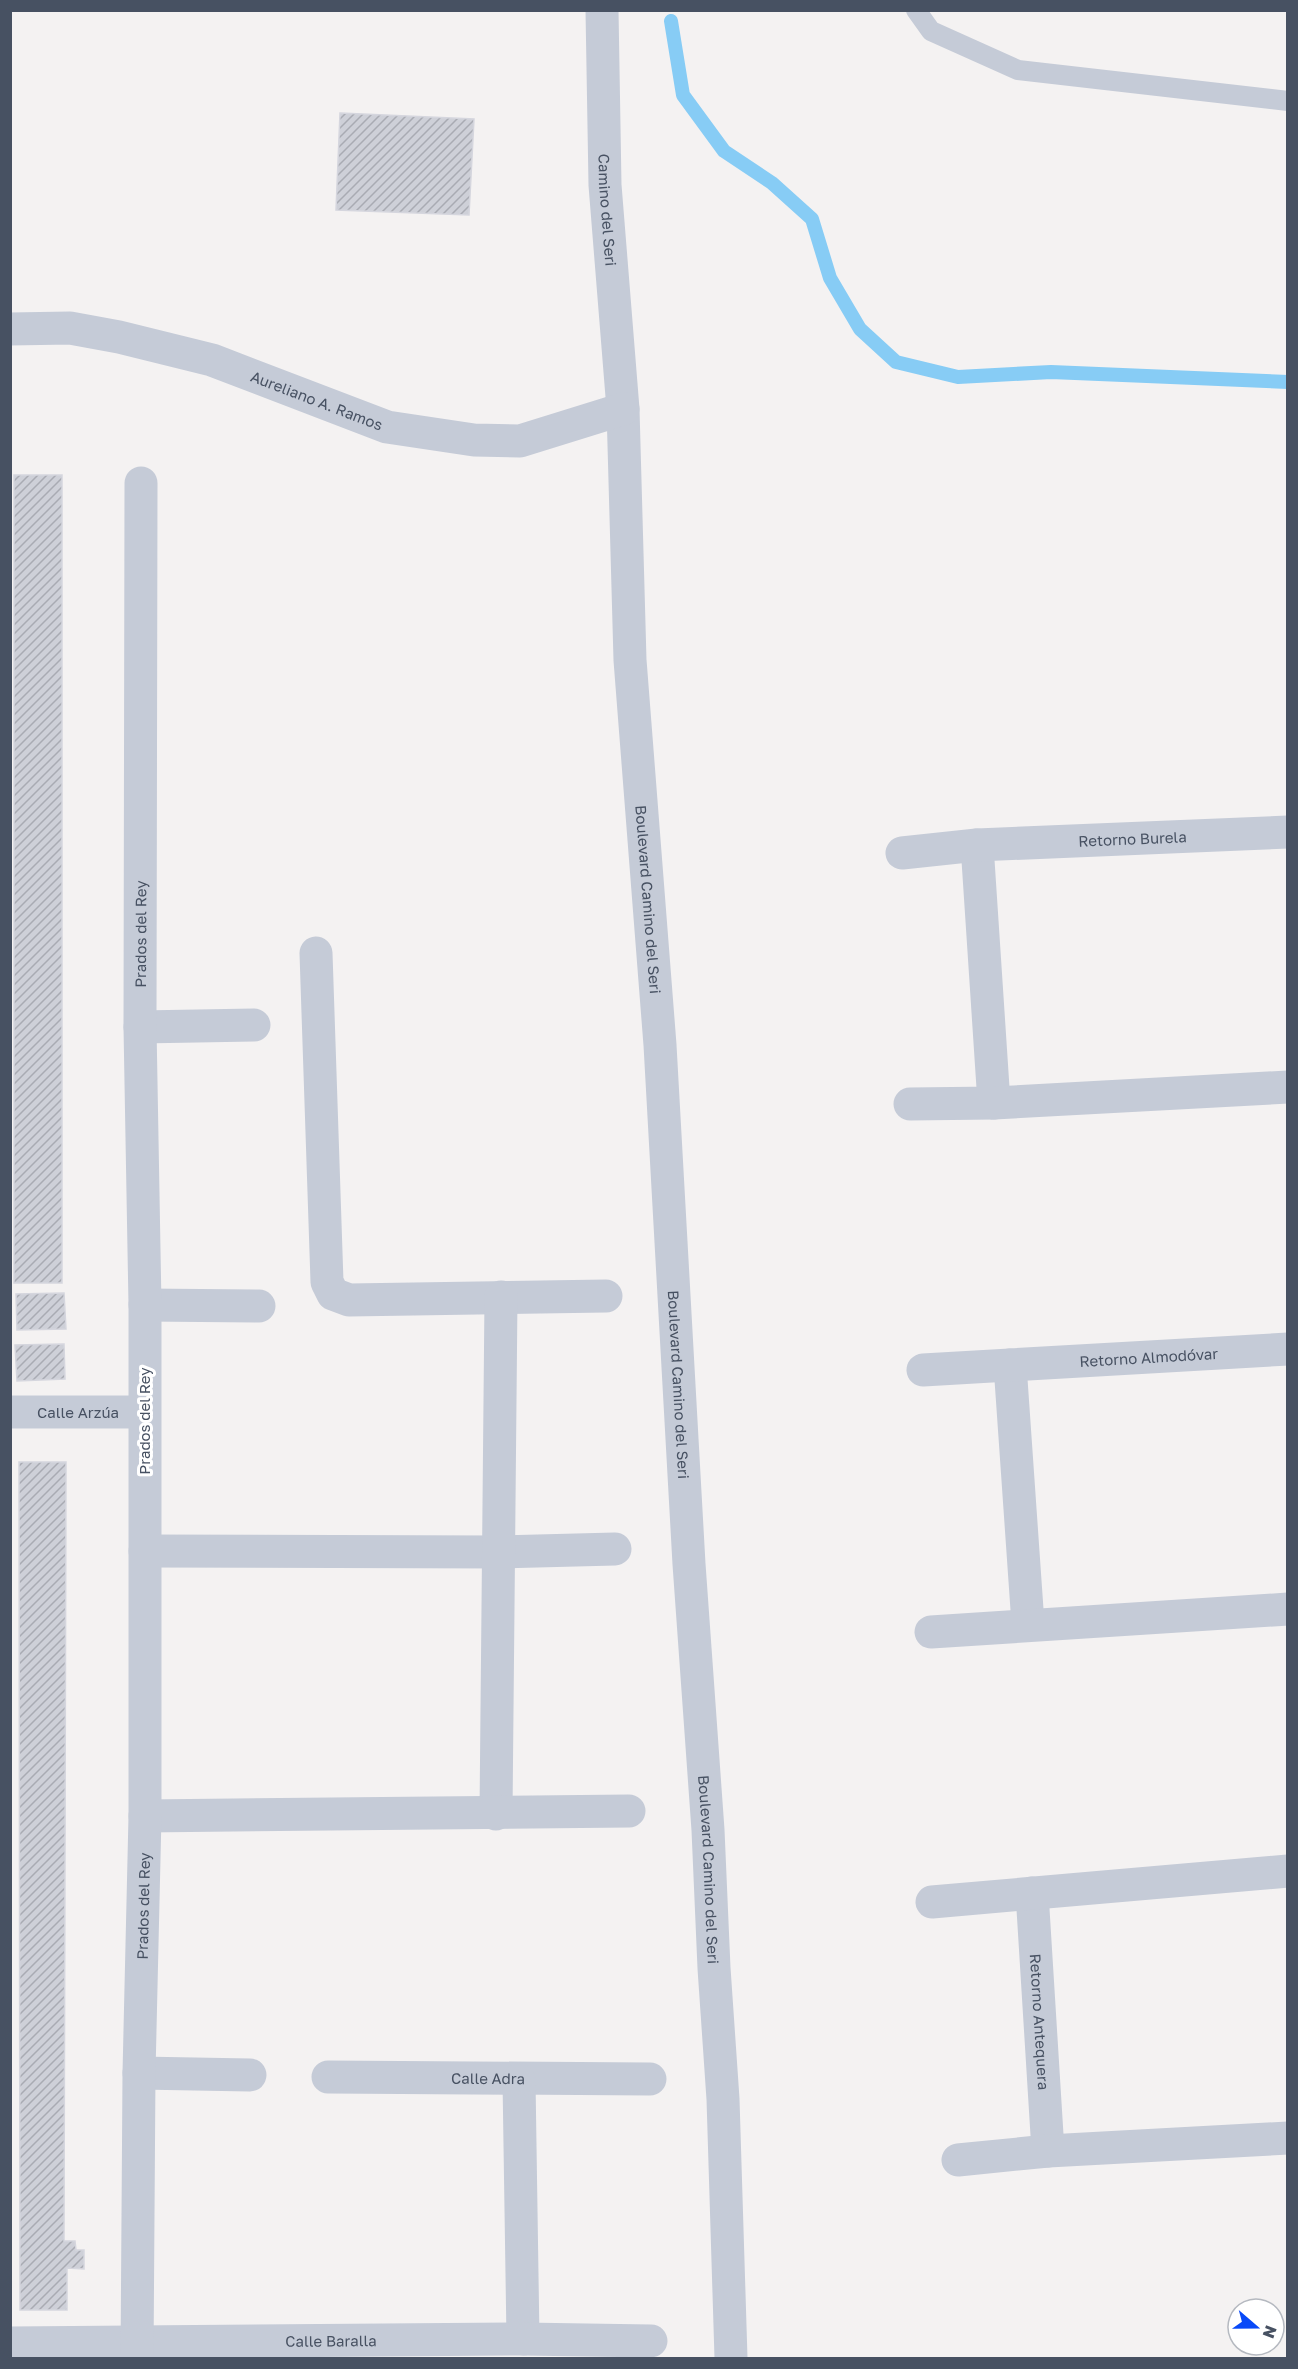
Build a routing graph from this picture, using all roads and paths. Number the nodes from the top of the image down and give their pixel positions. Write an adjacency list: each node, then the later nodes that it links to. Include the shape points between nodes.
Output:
1 (602, 10): 5 (street, Camino del Seri, via 605,185)
2 (916, 10): 3 (lane, via 931,31 1018,70)
3 (1287, 101)
4 (10, 329): 5 (street, Aureliano A. Ramos, via 70,328 119,337 212,360 387,427 474,440 520,441)
5 (623, 409): 50 (street, Boulevard Camino del Seri, via 630,660 663,1102 723,2099)
6 (141, 483): 12 (street, Prados del Rey)
7 (1287, 832): 8 (street, Retorno Burela)
8 (977, 845): 9 (street, Retorno Burela); 14 (street)
9 (902, 853)
10 (316, 953): 17 (street, via 327,1282 333,1294 349,1300)
11 (254, 1025): 12 (street)
12 (140, 1027): 18 (street, Prados del Rey)
13 (1287, 1087): 14 (street)
14 (994, 1103): 15 (street)
15 (910, 1104)
16 (606, 1296): 17 (street)
17 (501, 1297): 27 (street)
18 (145, 1305): 19 (street); 24 (street, Prados del Rey)
19 (259, 1306)
20 (1287, 1349): 21 (street, Retorno Almodóvar)
21 (1010, 1365): 22 (street, Retorno Almodóvar); 29 (street)
22 (923, 1370)
23 (10, 1412): 24 (street, Calle Arzúa)
24 (144, 1412): 26 (street, Prados del Rey)
25 (615, 1550): 27 (street)
26 (145, 1551): 27 (street); 33 (street, Prados del Rey)
27 (498, 1552): 32 (street)
28 (1287, 1609): 29 (street)
29 (1028, 1624): 30 (street)
30 (931, 1632)
31 (629, 1812): 32 (street)
32 (496, 1814): 33 (street)
33 (145, 1816): 37 (street, Prados del Rey)
34 (1287, 1871): 35 (street)
35 (1032, 1893): 36 (street); 43 (street, Retorno Antequera)
36 (932, 1902)
37 (139, 2073): 38 (street); 48 (street, Prados del Rey)
38 (250, 2075)
39 (328, 2077): 41 (street, Calle Adra)
40 (650, 2079): 41 (street, Calle Adra)
41 (519, 2080): 45 (street)
42 (1287, 2138): 43 (street)
43 (1048, 2151): 44 (street)
44 (958, 2160)
45 (522, 2339): 46 (street, Calle Baralla); 49 (street, Calle Baralla)
46 (651, 2341)
47 (10, 2343): 48 (street, Calle Baralla)
48 (137, 2349): 49 (street, Calle Baralla)
49 (303, 2350)
50 (731, 2358)

